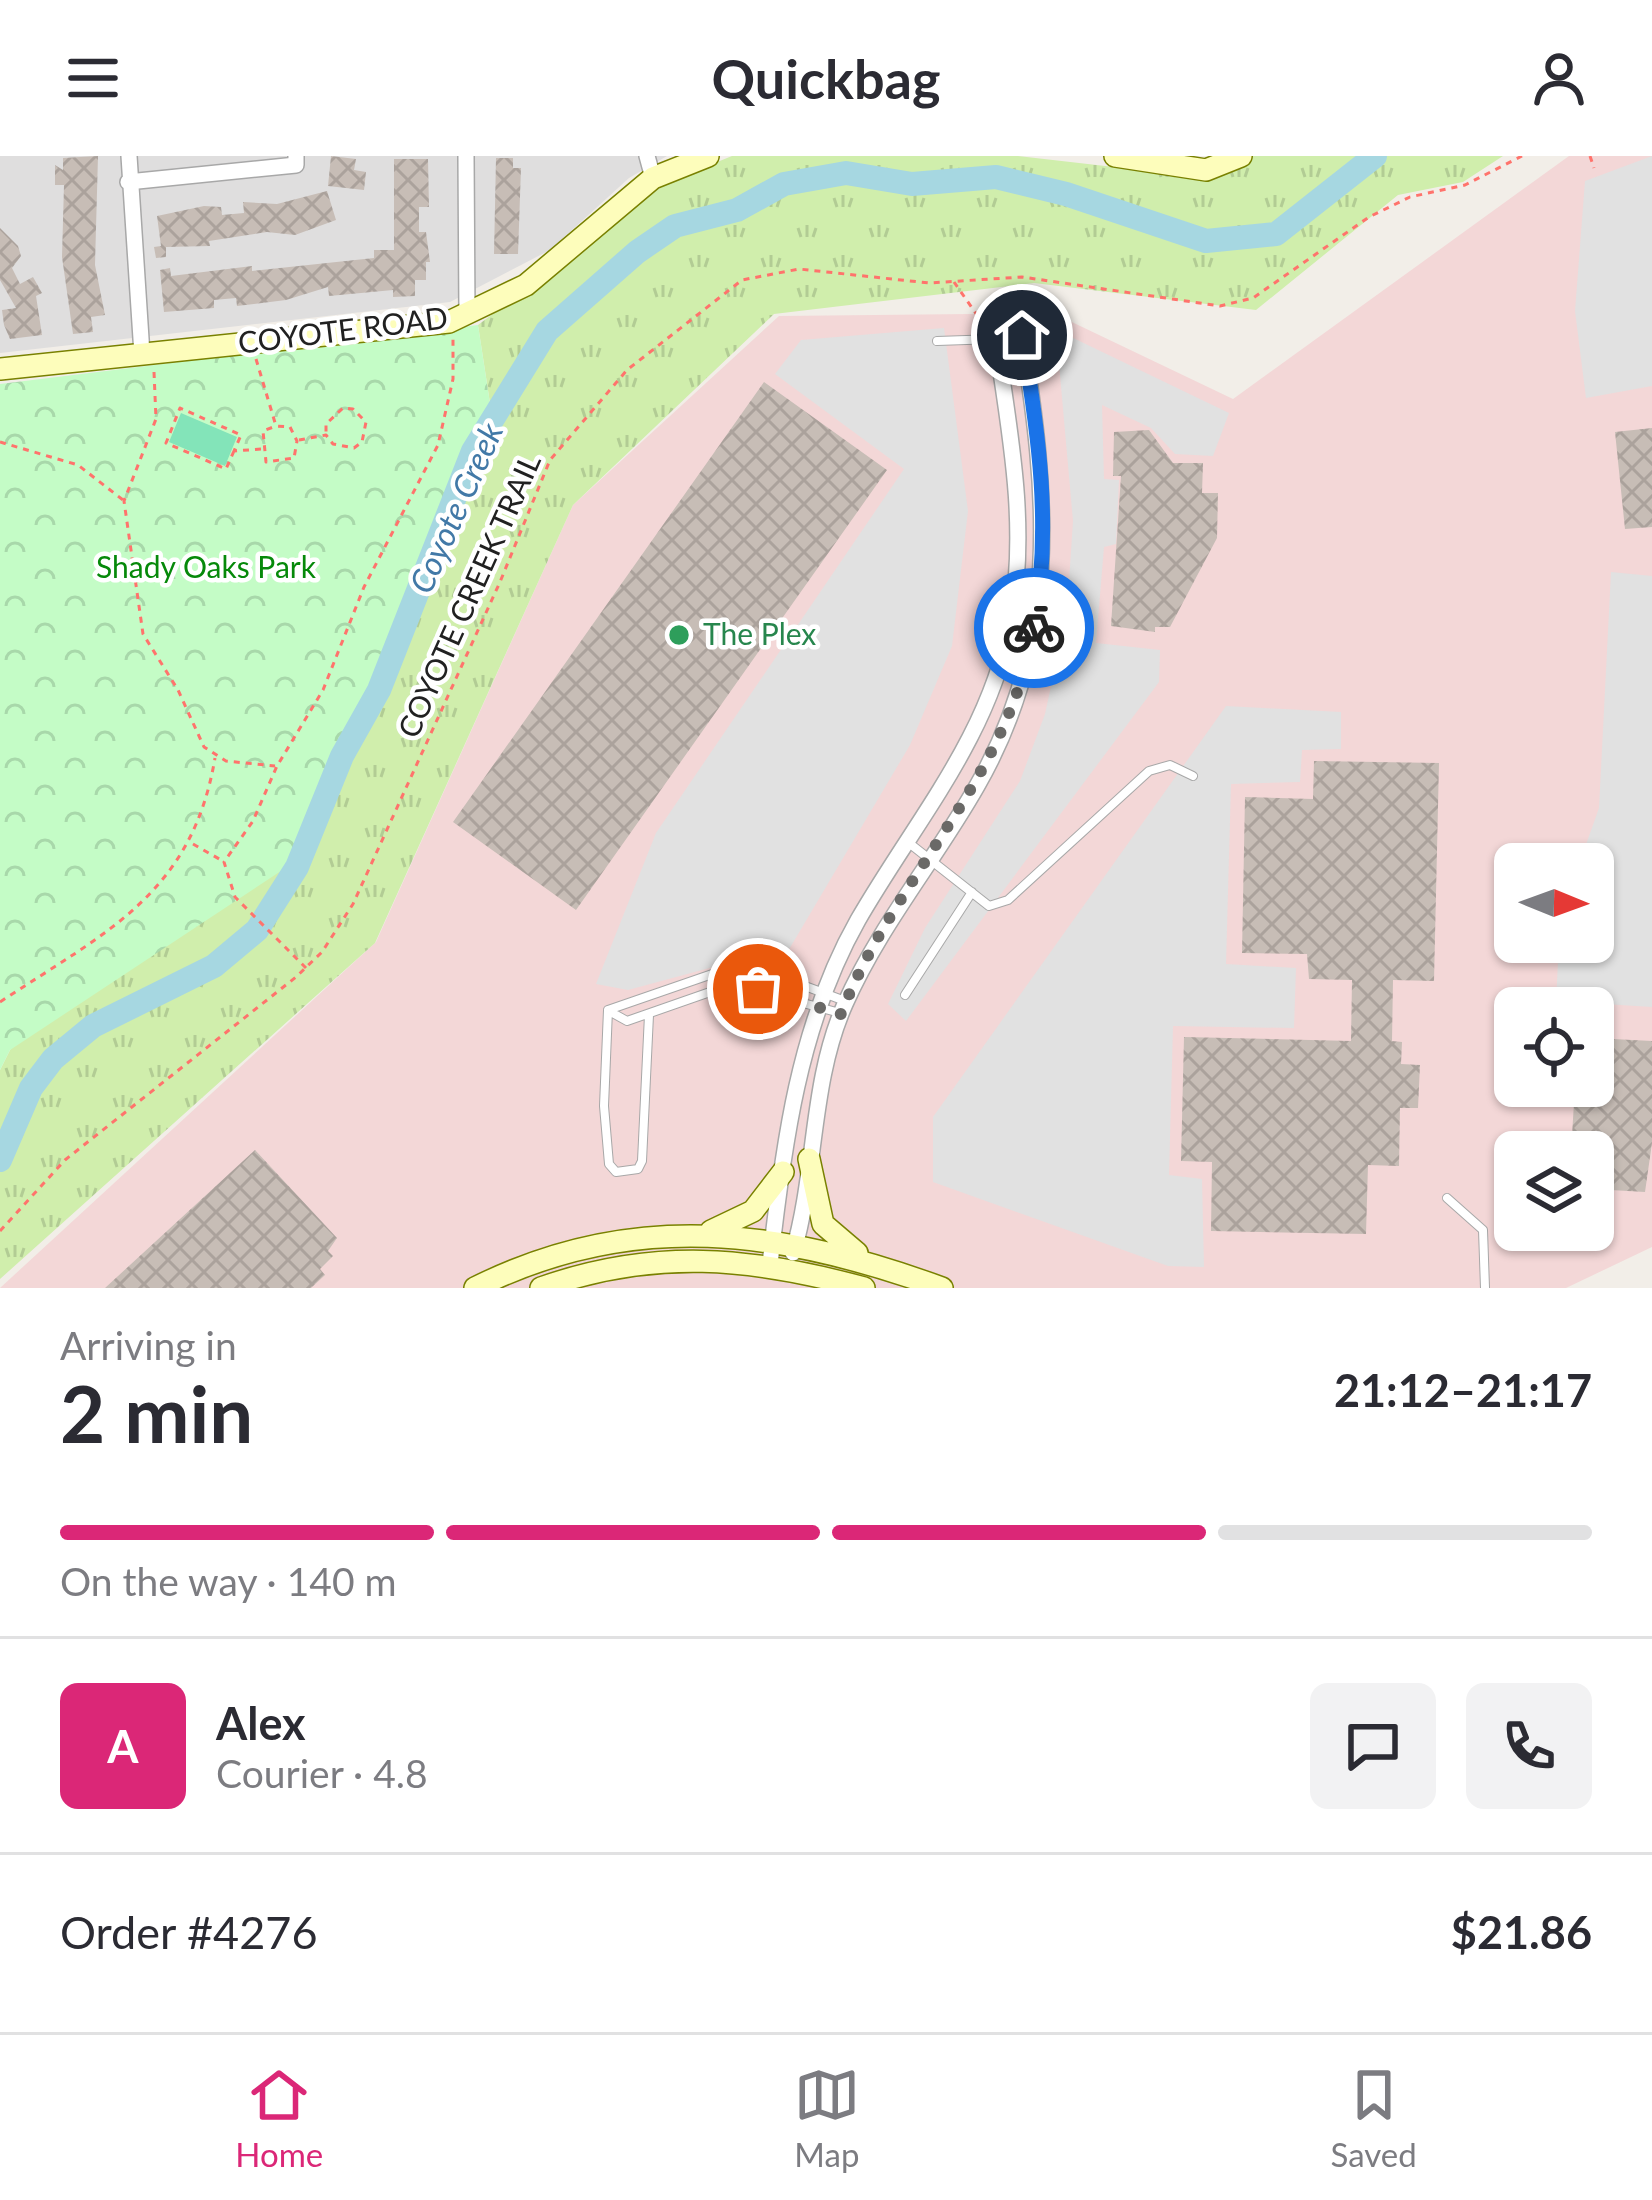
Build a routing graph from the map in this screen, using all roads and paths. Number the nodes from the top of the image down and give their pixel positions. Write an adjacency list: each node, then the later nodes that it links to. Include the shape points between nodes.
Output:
1 (129, 156): 11 (street)
2 (296, 156): 11 (street, via 296,165)
3 (466, 156): 13 (street)
4 (708, 156): 9 (main road, COYOTE ROAD)
5 (1115, 156): 6 (main road, via 1206,170)
6 (1241, 156)
7 (1522, 156): 12 (path, COYOTE CREEK TRAIL, via 1466,185 1410,196 1370,217 1252,298 1220,305 1022,277)
8 (1590, 156): 10 (path)
9 (650, 167): 13 (main road, COYOTE ROAD, via 526,284)
10 (1594, 168)
11 (128, 182): 19 (street)
12 (954, 282): 14 (path); 40 (path, COYOTE CREEK TRAIL, via 799,269 742,280 627,370 550,460 353,904)
13 (467, 315): 19 (main road, COYOTE ROAD)
14 (977, 315)
15 (452, 336): 31 (path, via 453,379 438,445 364,587 323,690)
16 (995, 339): 17 (lane); 36 (street, via 1020,528 1010,624 982,718); 37 (street, via 1022,335 1044,482 1041,591 1023,680 979,784)
17 (937, 341)
18 (256, 357): 23 (path)
19 (148, 360): 20 (main road, COYOTE ROAD); 21 (path)
20 (0, 369)
21 (156, 419): 22 (path); 29 (path)
22 (173, 426): 28 (path, via 180,408 241,435); 28 (path, via 166,443 226,470)
23 (276, 426): 25 (path, via 290,427); 27 (path, via 263,431)
24 (326, 435): 24 (path, via 354,448 366,422 343,408); 25 (path)
25 (297, 441): 27 (path, via 294,458 266,462)
26 (0, 442): 29 (path, via 78,464)
27 (260, 449): 28 (path)
28 (234, 451)
29 (124, 501): 30 (path, via 143,634 178,690 194,735)
30 (215, 756): 32 (path); 35 (path)
31 (277, 766): 32 (path); 34 (path)
32 (266, 769): 34 (path)
33 (1193, 776): 39 (lane, via 1170,765 1149,771 1007,900 989,906)
34 (271, 779): 38 (path)
35 (191, 843): 38 (path); 45 (path, via 154,892 106,932)
36 (909, 843): 37 (lane); 44 (street, via 858,920)
37 (930, 858): 39 (lane); 46 (street)
38 (224, 862): 40 (path, via 236,897)
39 (972, 892): 43 (lane)
40 (306, 968): 52 (path, COYOTE CREEK TRAIL, via 65,1160)
41 (762, 970): 42 (lane); 44 (lane); 47 (lane, via 721,971)
42 (758, 989): 44 (lane); 48 (lane, via 733,984)
43 (905, 994)
44 (820, 999): 46 (lane); 50 (street)
45 (0, 1002)
46 (844, 1008): 49 (street)
47 (608, 1010): 48 (lane, via 627,1021); 48 (lane, via 604,1106 616,1172 642,1160)
48 (649, 1015)
49 (809, 1159): 55 (street); 57 (main road, via 823,1224)
50 (783, 1172): 53 (main road, via 753,1211); 54 (street)
51 (1447, 1198): 62 (lane, via 1483,1230)
52 (0, 1231)
53 (704, 1233): 54 (main road); 58 (main road, via 604,1243)
54 (773, 1239): 55 (main road); 56 (street)
55 (796, 1243): 56 (street); 57 (main road)
56 (780, 1265): 59 (main road, via 692,1260 612,1268); 60 (main road)
57 (878, 1266): 61 (main road)
58 (475, 1288)
59 (542, 1288)
60 (864, 1288)
61 (942, 1288)
62 (1485, 1288)

